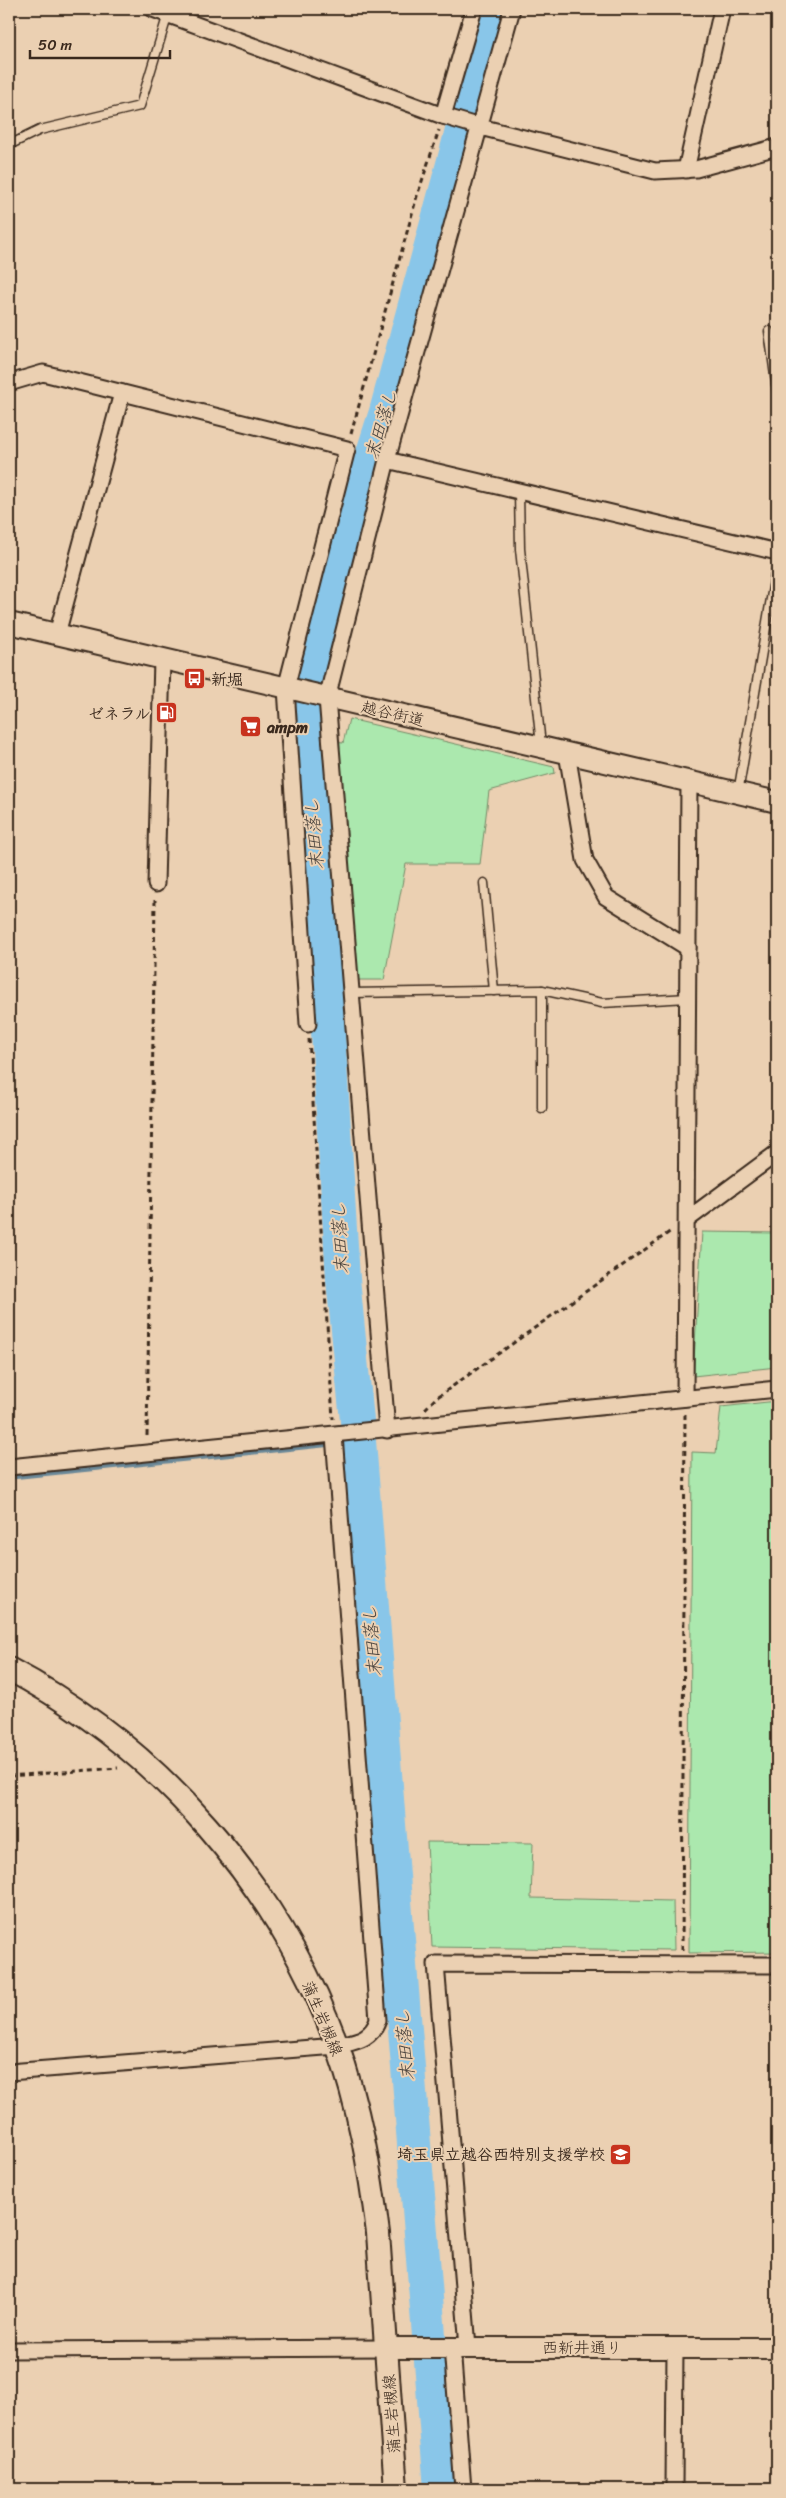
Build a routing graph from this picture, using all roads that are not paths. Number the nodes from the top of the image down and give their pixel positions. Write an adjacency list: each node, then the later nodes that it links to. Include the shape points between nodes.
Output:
1 (153, 9): 5 (street)
2 (474, 9): 6 (street)
3 (512, 9): 7 (street)
4 (722, 9): 10 (street)
5 (168, 14): 6 (street); 8 (lane, via 140,106 40,130)
6 (443, 116): 7 (street)
7 (480, 127): 10 (street, via 654,170); 15 (street)
8 (9, 145)
9 (777, 146): 10 (street)
10 (686, 170)
11 (769, 331): 13 (lane)
12 (9, 383): 14 (street, via 43,373)
13 (777, 391)
14 (122, 393): 20 (street); 22 (street, via 347,450)
15 (387, 460): 16 (street); 23 (street)
16 (519, 491): 17 (street); 24 (lane, via 520,549)
17 (777, 552)
18 (777, 563): 27 (lane)
19 (9, 623): 20 (street, 越谷街道)
20 (58, 634): 21 (street, 越谷街道)
21 (162, 660): 22 (street, 越谷街道); 29 (street)
22 (286, 688): 23 (street, 越谷街道); 36 (street)
23 (327, 698): 24 (street, 越谷街道); 34 (street)
24 (542, 747): 25 (street, 越谷街道)
25 (567, 753): 26 (street, 越谷街道); 31 (street, via 585,860 606,896)
26 (689, 781): 27 (street, 越谷街道); 31 (street)
27 (738, 793): 28 (street, 越谷街道)
28 (777, 802)
29 (156, 884)
30 (484, 884): 33 (lane)
31 (688, 948): 35 (street)
32 (542, 990): 33 (lane); 35 (lane, via 602,1003); 37 (lane)
33 (494, 991): 34 (lane)
34 (350, 993): 42 (street)
35 (688, 998): 39 (street)
36 (308, 1024)
37 (542, 1108)
38 (777, 1154): 39 (street)
39 (688, 1219): 41 (street)
40 (777, 1389): 41 (street)
41 (685, 1398): 42 (street)
42 (387, 1430): 43 (street)
43 (334, 1435): 44 (street); 47 (street, via 378,2020 374,2031 365,2038)
44 (9, 1467)
45 (9, 1669): 47 (main road, 蒲生岩槻線, via 73,1706 192,1807 265,1903 304,1972)
46 (777, 1965): 49 (street, via 436,1964)
47 (337, 2046): 48 (street); 51 (main road, 蒲生岩槻線, via 370,2176 378,2233)
48 (9, 2072)
49 (460, 2347): 50 (street, 西新井通り); 51 (street, 西新井通り); 55 (street)
50 (676, 2347): 52 (street, 西新井通り); 56 (street)
51 (386, 2348): 53 (street); 54 (main road, 蒲生岩槻線)
52 (777, 2348)
53 (9, 2350)
54 (396, 2489)
55 (463, 2489)
56 (674, 2489)

